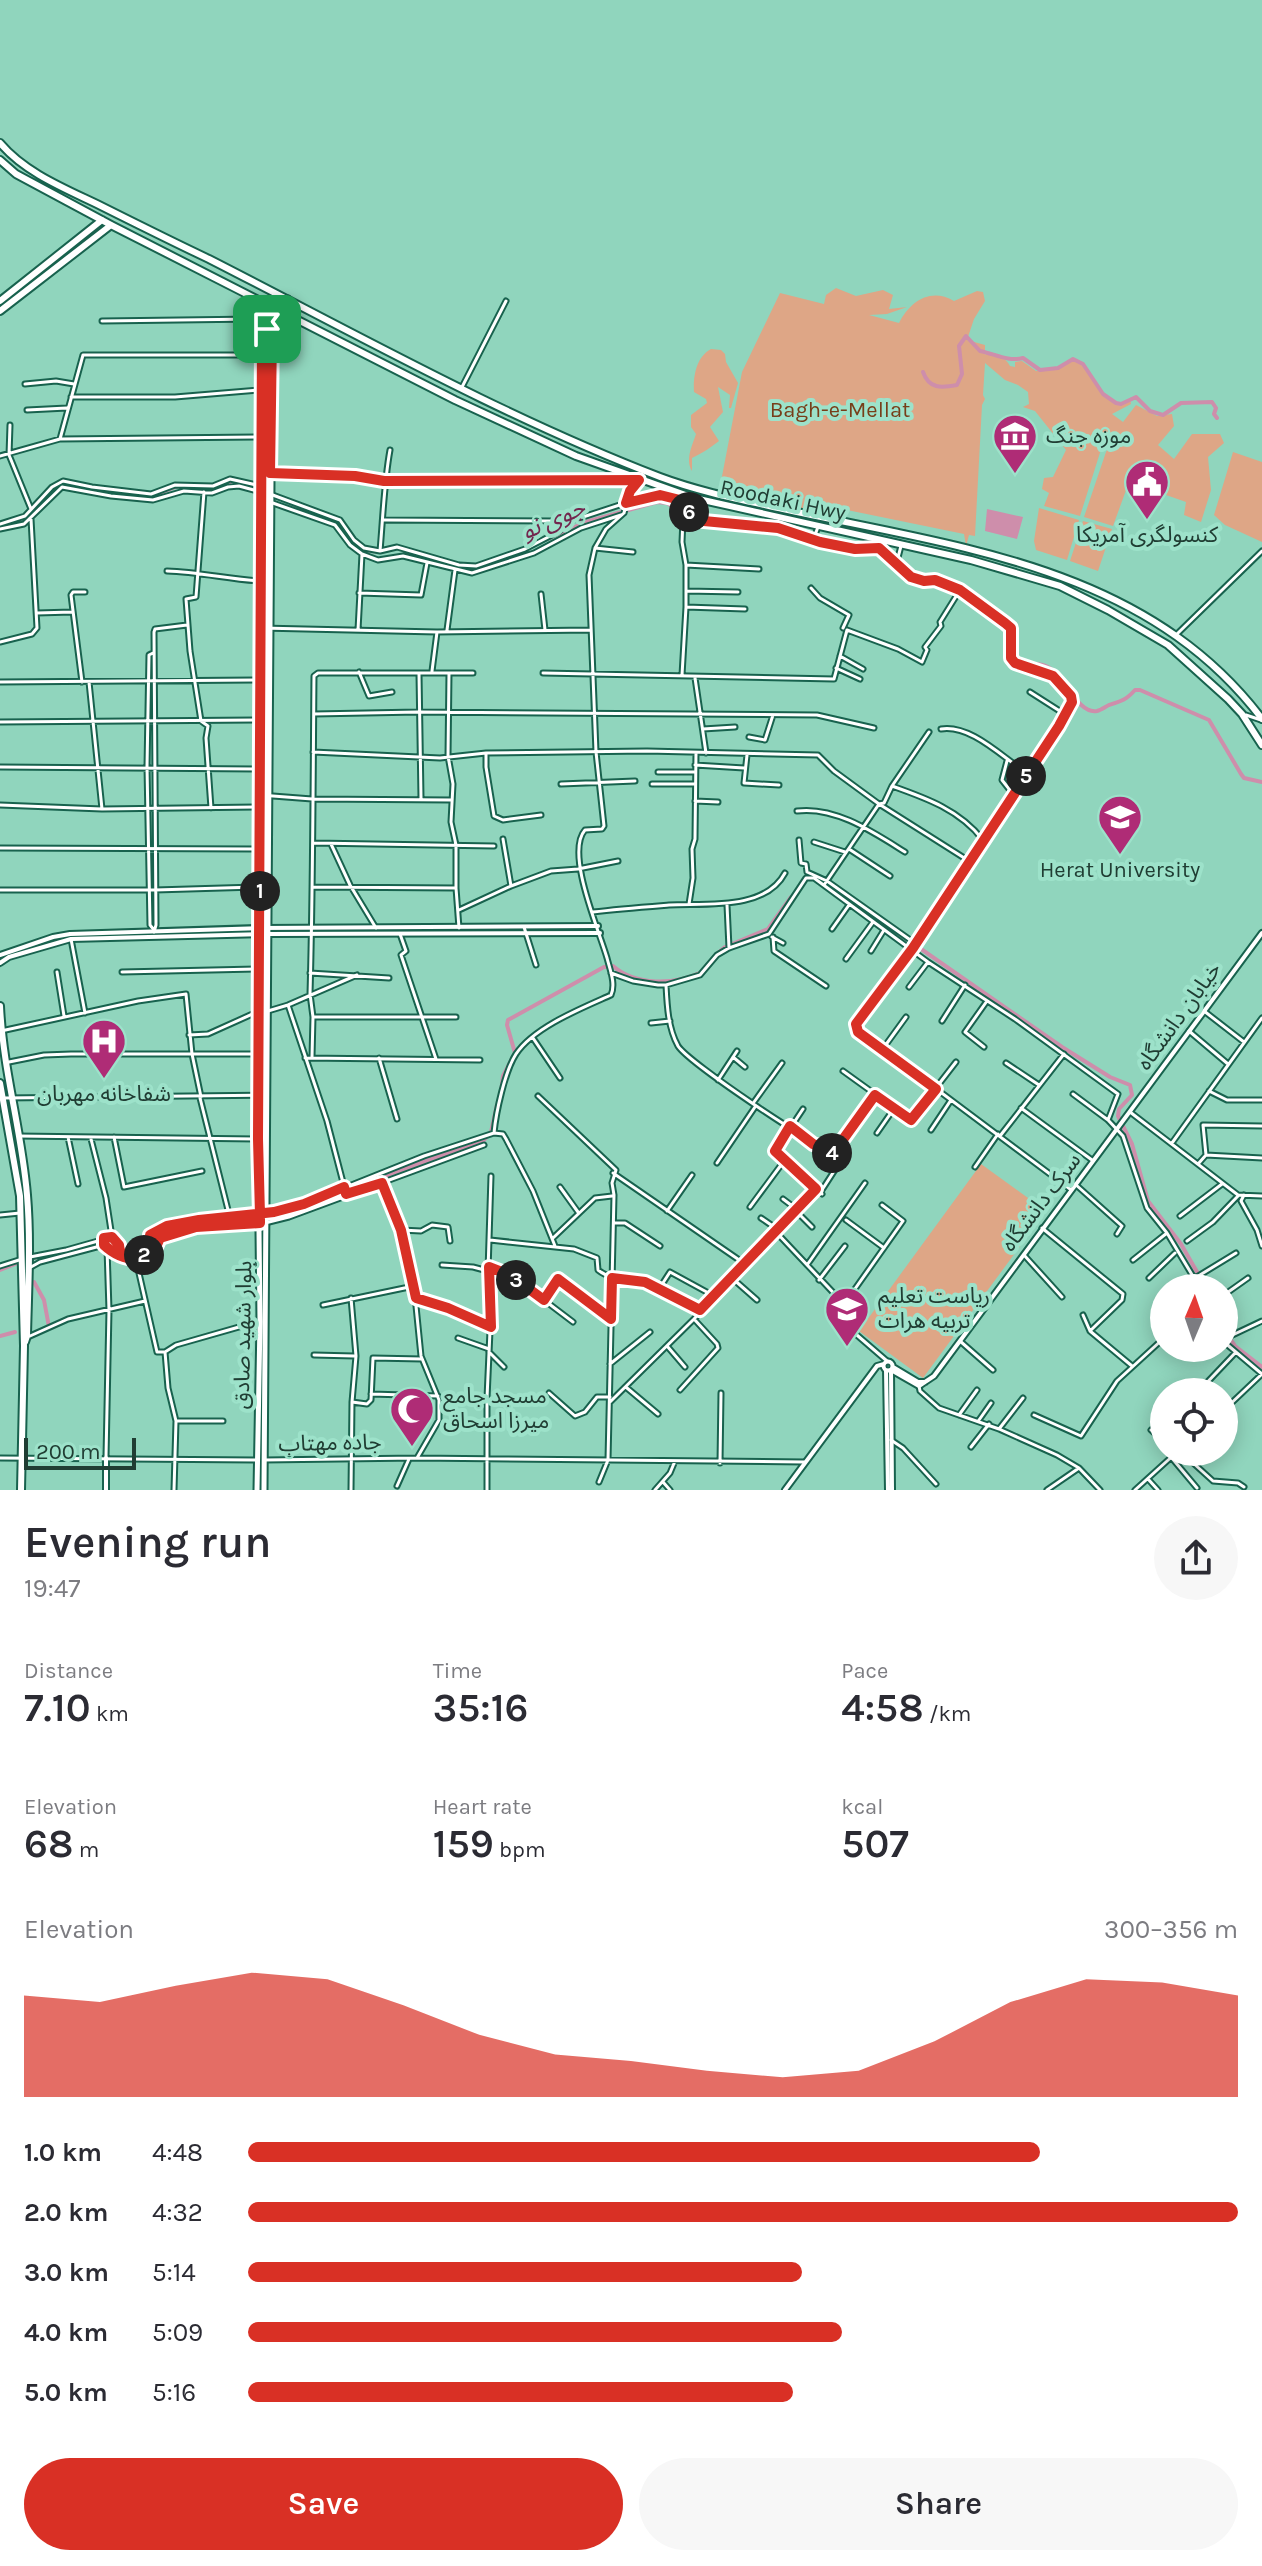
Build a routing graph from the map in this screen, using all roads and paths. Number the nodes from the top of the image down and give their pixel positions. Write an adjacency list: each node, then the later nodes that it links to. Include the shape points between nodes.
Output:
1 (0, 143): 5 (highway, Roodaki Hwy, via 24,166)
2 (0, 160): 3 (highway, Roodaki Hwy)
3 (102, 220): 4 (highway, Roodaki Hwy); 6 (highway)
4 (111, 225): 8 (highway, Roodaki Hwy); 9 (highway)
5 (288, 299): 8 (main road); 18 (highway, Roodaki Hwy)
6 (0, 301)
7 (506, 301): 18 (street)
8 (278, 310): 11 (main road); 29 (highway, Roodaki Hwy, via 455,400)
9 (0, 311)
10 (102, 321): 11 (street)
11 (271, 322): 12 (main road)
12 (267, 329): 13 (main road, بلوار شهید صادق); 17 (main road, بلوار شهید صادق, via 272,336)
13 (263, 355): 15 (street, via 83,355); 16 (main road, بلوار شهید صادق)
14 (25, 384): 15 (street)
15 (74, 384): 19 (street)
16 (262, 389): 17 (street); 19 (street, via 175,397); 23 (main road, بلوار شهید صادق)
17 (270, 389): 28 (main road, بلوار شهید صادق)
18 (461, 389): 84 (highway, Roodaki Hwy, via 557,435 711,493 991,554 1062,575)
19 (71, 397): 20 (street)
20 (67, 408): 21 (street); 24 (street)
21 (27, 410)
22 (10, 425): 26 (street)
23 (262, 437): 24 (street); 31 (main road, بلوار شهید صادق)
24 (60, 439): 26 (street)
25 (390, 450): 30 (street)
26 (9, 455): 27 (street); 37 (street)
27 (0, 456)
28 (270, 473): 30 (street); 33 (main road, بلوار شهید صادق)
29 (639, 480): 30 (street); 34 (highway, Roodaki Hwy); 36 (street)
30 (384, 481): 42 (street)
31 (261, 489): 32 (street, via 239,486); 37 (street, via 230,479 213,486 175,485 151,494 63,481); 62 (main road, بلوار شهید صادق)
32 (204, 492): 40 (street, via 184,491 153,500 62,487); 61 (street)
33 (270, 494): 35 (main road, بلوار شهید صادق); 51 (street, via 340,520 364,548)
34 (693, 501): 36 (street, via 660,495); 39 (street); 43 (highway, Roodaki Hwy)
35 (270, 502): 54 (street, via 335,525); 77 (main road, بلوار شهید صادق)
36 (626, 503): 38 (street); 41 (street)
37 (31, 509): 44 (street, via 19,520)
38 (624, 513): 50 (street); 59 (street, via 477,573)
39 (684, 517): 43 (street); 57 (street)
40 (31, 519): 46 (street); 73 (street)
41 (575, 519): 42 (street); 51 (street, via 525,549 476,566 397,547)
42 (384, 520): 51 (street)
43 (764, 521): 45 (highway, Roodaki Hwy); 47 (street)
44 (0, 524)
45 (818, 527): 47 (street); 48 (highway, Roodaki Hwy)
46 (0, 529)
47 (814, 538): 48 (street)
48 (843, 540): 49 (highway, Roodaki Hwy); 56 (street, via 855,549 879,548)
49 (901, 544): 56 (street); 114 (highway, Roodaki Hwy, via 1013,570 1091,600 1168,645)
50 (595, 548): 53 (street); 80 (street, via 589,575)
51 (380, 551)
52 (1262, 551): 84 (street)
53 (633, 552)
54 (362, 554): 55 (street); 68 (street)
55 (427, 563): 59 (street); 68 (street, via 421,595)
56 (896, 563): 64 (street, via 911,577)
57 (686, 565): 58 (street); 65 (street)
58 (759, 569)
59 (455, 570): 81 (street)
60 (167, 571): 61 (street)
61 (197, 572): 62 (street); 75 (street, via 196,598 186,599)
62 (261, 581): 76 (main road, بلوار شهید صادق)
63 (811, 588): 78 (street, via 849,615)
64 (960, 590): 78 (street, via 925,647 922,662); 116 (street, via 1011,628 1015,663 1060,682 1071,696)
65 (686, 591): 67 (street); 70 (street)
66 (85, 592): 72 (street, via 71,593)
67 (738, 592)
68 (359, 593): 79 (street)
69 (541, 594): 82 (street)
70 (686, 607): 71 (street); 97 (street)
71 (745, 609)
72 (72, 612): 73 (street); 106 (street)
73 (37, 613): 85 (street, via 36,632)
74 (835, 624): 78 (street)
75 (187, 625): 86 (street, via 154,630); 100 (street)
76 (261, 628): 77 (street); 101 (main road, بلوار شهید صادق)
77 (270, 629): 79 (street); 160 (main road, بلوار شهید صادق)
78 (845, 629): 87 (street)
79 (358, 630): 83 (street)
80 (591, 630): 82 (street); 96 (street)
81 (447, 631): 82 (street); 83 (street)
82 (545, 631)
83 (437, 632): 91 (street)
84 (1177, 634): 118 (highway, Roodaki Hwy)
85 (0, 642)
86 (155, 652): 103 (street, via 149,655); 104 (street)
87 (840, 656): 88 (street); 89 (street)
88 (836, 668): 98 (street, via 834,679); 99 (street)
89 (863, 669)
90 (359, 672): 95 (street); 107 (street, via 369,696); 111 (street, via 315,673)
91 (432, 673): 92 (street); 95 (street)
92 (449, 673): 93 (street); 110 (street)
93 (473, 673)
94 (543, 673): 96 (street)
95 (419, 674): 109 (street)
96 (592, 674): 97 (street); 112 (street)
97 (682, 675): 98 (street)
98 (695, 676): 113 (street)
99 (860, 679)
100 (196, 680): 101 (street); 104 (street); 119 (street)
101 (260, 680): 117 (main road, بلوار شهید صادق)
102 (89, 681): 103 (street); 106 (street); 121 (street)
103 (148, 681): 104 (street); 122 (street)
104 (154, 681): 123 (street)
105 (0, 682): 106 (street)
106 (82, 682)
107 (392, 692)
108 (1030, 692): 116 (street)
109 (418, 712): 110 (street); 111 (street); 137 (street)
110 (447, 713): 112 (street); 138 (street)
111 (314, 714): 131 (street)
112 (594, 714): 113 (street); 132 (street)
113 (701, 714): 115 (street); 126 (street)
114 (1242, 714): 118 (street); 130 (highway, Roodaki Hwy)
115 (773, 715): 125 (street, via 817,715); 129 (street, via 765,740)
116 (1066, 715): 150 (street)
117 (260, 720): 119 (street); 146 (main road, بلوار شهید صادق)
118 (1262, 720)
119 (201, 721): 123 (street); 145 (street, via 208,726)
120 (0, 722): 121 (street)
121 (93, 722): 122 (street); 141 (street)
122 (147, 722): 123 (street); 143 (street)
123 (154, 722): 144 (street)
124 (735, 727): 126 (street)
125 (874, 728)
126 (703, 729): 135 (street)
127 (941, 729): 139 (street, via 969,735)
128 (929, 732): 157 (street)
129 (749, 737)
130 (1260, 740)
131 (313, 752): 137 (street); 161 (street)
132 (596, 752): 133 (street); 134 (street); 153 (street)
133 (486, 753): 138 (street); 174 (street, via 494,816 503,820)
134 (696, 753): 135 (street); 140 (street)
135 (706, 753): 136 (street)
136 (747, 755): 147 (street); 166 (street, via 818,755)
137 (419, 756): 138 (street); 162 (street)
138 (448, 756): 163 (street)
139 (1007, 761): 150 (street); 158 (street, via 1002,780)
140 (695, 765): 147 (street); 149 (street)
141 (97, 766): 142 (street); 143 (street); 170 (street)
142 (0, 767)
143 (147, 767): 144 (street); 171 (street)
144 (154, 767): 145 (street); 172 (street)
145 (210, 769): 146 (street); 169 (street)
146 (260, 769): 159 (main road, بلوار شهید صادق)
147 (745, 769): 156 (street, via 744,783)
148 (658, 772): 149 (street)
149 (695, 772): 155 (street)
150 (1027, 773): 158 (street)
151 (635, 781): 153 (street)
152 (561, 784): 153 (street)
153 (600, 784): 192 (street, via 604,828 581,834)
154 (652, 784): 155 (street)
155 (695, 784): 164 (street)
156 (779, 785)
157 (892, 786): 166 (street); 178 (street, via 953,812)
158 (1013, 794): 178 (street)
159 (260, 795): 160 (street); 168 (main road, بلوار شهید صادق)
160 (269, 795): 161 (street); 217 (main road, بلوار شهید صادق)
161 (312, 799): 162 (street); 180 (street)
162 (421, 799): 163 (street)
163 (453, 800): 182 (street)
164 (695, 801): 165 (street); 203 (street)
165 (718, 802)
166 (879, 804): 175 (street); 191 (street)
167 (0, 805): 170 (street)
168 (260, 807): 169 (street); 187 (main road, بلوار شهید صادق)
169 (211, 808): 172 (street)
170 (102, 809): 171 (street)
171 (148, 809): 172 (street); 185 (street)
172 (154, 809): 186 (street)
173 (797, 811): 175 (street, via 815,809)
174 (541, 815)
175 (864, 827): 188 (street); 189 (street)
176 (503, 839): 197 (street)
177 (799, 840): 195 (street, via 801,863)
178 (983, 840): 191 (street)
179 (814, 842): 188 (street)
180 (314, 843): 181 (street); 199 (street)
181 (331, 844): 182 (street); 196 (street)
182 (456, 845): 183 (street); 200 (street)
183 (494, 846)
184 (0, 848): 185 (street)
185 (148, 849): 186 (street); 202 (street)
186 (154, 849): 187 (street); 202 (street)
187 (260, 849): 198 (main road, بلوار شهید صادق)
188 (848, 851): 194 (street); 195 (street)
189 (905, 852)
190 (618, 861): 192 (street)
191 (969, 861): 227 (street)
192 (578, 869): 197 (street, via 551,871); 207 (street)
193 (785, 873): 204 (street, via 773,888)
194 (890, 876)
195 (825, 883): 205 (street); 223 (street, via 806,878); 227 (street)
196 (350, 885): 199 (street); 200 (street); 211 (street)
197 (511, 886): 206 (street)
198 (260, 887): 202 (street); 216 (main road, بلوار شهید صادق)
199 (313, 887): 210 (street)
200 (456, 888): 206 (street)
201 (0, 890): 202 (street)
202 (152, 890): 218 (street)
203 (689, 904): 204 (street); 207 (street)
204 (727, 905): 226 (street)
205 (849, 905): 208 (street); 212 (street)
206 (459, 910): 213 (street)
207 (593, 912): 209 (street)
208 (873, 922): 215 (street); 230 (street)
209 (598, 926): 214 (street); 219 (street)
210 (312, 927): 211 (street); 217 (street); 221 (street)
211 (376, 928): 213 (street)
212 (832, 929)
213 (459, 930): 214 (street); 222 (street)
214 (524, 930): 219 (street); 233 (street)
215 (884, 930): 227 (street); 228 (street)
216 (260, 931): 217 (street); 218 (street); 235 (main road, بلوار شهید صادق)
217 (269, 931): 221 (street); 250 (main road, بلوار شهید صادق)
218 (154, 933): 224 (street); 229 (street, via 70,934)
219 (600, 933): 234 (street)
220 (1262, 933): 251 (street, خیابان دانشگاه)
221 (311, 934): 222 (street); 238 (street)
222 (400, 934): 255 (street, via 406,951 401,955)
223 (771, 936): 225 (street); 226 (street); 243 (street, via 774,951)
224 (71, 939): 232 (street); 252 (street)
225 (783, 943)
226 (729, 946): 241 (street, via 700,975)
227 (914, 947): 231 (street); 268 (street, via 856,1024 858,1032)
228 (871, 951)
229 (0, 955)
230 (846, 959)
231 (928, 962): 242 (street); 244 (street)
232 (0, 963)
233 (536, 965)
234 (610, 968): 241 (street, via 633,981); 265 (street, via 611,995)
235 (259, 969): 237 (street); 249 (main road, بلوار شهید صادق)
236 (57, 972): 253 (street)
237 (122, 972)
238 (310, 973): 239 (street); 245 (street)
239 (357, 975): 240 (street); 245 (street)
240 (389, 978)
241 (666, 985): 259 (street)
242 (965, 985): 246 (street); 260 (street)
243 (826, 986)
244 (909, 987)
245 (310, 994): 247 (street); 254 (street)
246 (987, 1001): 267 (street, via 965,1032); 272 (street)
247 (288, 1005): 250 (street); 275 (street)
248 (0, 1006): 262 (highway)
249 (259, 1011): 264 (street, via 208,1034); 271 (main road, بلوار شهید صادق)
250 (268, 1011): 294 (main road, بلوار شهید صادق)
251 (1204, 1011): 263 (street, خیابان دانشگاه); 266 (street)
252 (85, 1013): 253 (street); 264 (street, via 186,994)
253 (65, 1017): 262 (street)
254 (313, 1017): 255 (street); 273 (street)
255 (423, 1017): 256 (street); 277 (street)
256 (456, 1017)
257 (906, 1017): 268 (street)
258 (1262, 1018): 266 (street)
259 (670, 1021): 261 (street); 287 (street, via 679,1048)
260 (942, 1021)
261 (651, 1023)
262 (1, 1031): 279 (highway)
263 (1189, 1031): 283 (street); 305 (street, خیابان دانشگاه)
264 (189, 1035): 270 (street)
265 (533, 1038): 286 (street); 312 (street, via 509,1068)
266 (1244, 1042): 283 (street)
267 (984, 1047)
268 (882, 1050): 290 (street)
269 (737, 1051): 274 (street)
270 (192, 1054): 271 (street); 279 (street, via 44,1055); 297 (street)
271 (259, 1054): 293 (main road, بلوار شهید صادق)
272 (1064, 1054): 289 (street); 307 (street, via 1118,1094)
273 (312, 1057): 275 (street); 276 (street)
274 (733, 1057): 284 (street); 287 (street)
275 (305, 1058): 346 (street)
276 (379, 1058): 277 (street); 306 (street)
277 (436, 1059): 278 (street)
278 (480, 1060)
279 (5, 1062): 298 (highway)
280 (956, 1062): 290 (street)
281 (782, 1063): 301 (street)
282 (1006, 1063): 289 (street)
283 (1228, 1064): 291 (street)
284 (745, 1067)
285 (843, 1071): 295 (street)
286 (560, 1078)
287 (718, 1080): 301 (street)
288 (0, 1083): 298 (highway)
289 (1039, 1085): 302 (street)
290 (936, 1089): 299 (street); 304 (street, via 911,1120)
291 (1209, 1091): 300 (street, via 1220,1099); 322 (street)
292 (1073, 1094): 307 (street)
293 (259, 1095): 294 (street); 297 (street); 321 (main road, بلوار شهید صادق)
294 (267, 1095): 358 (main road, بلوار شهید صادق)
295 (875, 1095): 304 (street); 309 (street, via 834,1152)
296 (538, 1096): 335 (street)
297 (201, 1097): 298 (street); 320 (street)
298 (4, 1098): 316 (highway)
299 (951, 1100): 311 (street); 314 (street)
300 (1262, 1100)
301 (754, 1105): 309 (street); 330 (street)
302 (1021, 1108): 314 (street); 327 (street)
303 (803, 1109): 309 (street)
304 (894, 1109): 313 (street)
305 (1129, 1111): 308 (street, خیابان دانشگاه); 322 (street)
306 (397, 1119)
307 (1108, 1120): 308 (street)
308 (1120, 1124): 327 (street, سرک دانشگاه); 371 (street, via 1147,1208)
309 (790, 1126): 328 (street, via 775,1151)
310 (1262, 1126): 324 (street, via 1203,1125)
311 (931, 1130)
312 (494, 1133): 325 (street); 376 (street, via 506,1139)
313 (877, 1133)
314 (999, 1135): 333 (street); 345 (street)
315 (0, 1136): 316 (street)
316 (14, 1136): 317 (street); 357 (highway); 389 (highway, via 27,1194)
317 (68, 1137): 318 (street); 342 (street)
318 (91, 1137): 319 (street); 374 (street)
319 (114, 1137): 320 (street); 334 (street, via 124,1187)
320 (211, 1138): 321 (street); 362 (street)
321 (258, 1139): 358 (main road, بلوار شهید صادق)
322 (1172, 1143): 331 (street)
323 (484, 1145): 332 (street)
324 (1206, 1155): 326 (street); 331 (street)
325 (424, 1156): 332 (street); 346 (street)
326 (1262, 1158)
327 (1092, 1160): 340 (street, سرک دانشگاه)
328 (784, 1161): 344 (street); 353 (street)
329 (840, 1162): 344 (street, via 821,1193)
330 (717, 1163)
331 (1198, 1164): 341 (street)
332 (427, 1166): 338 (street)
333 (975, 1167)
334 (202, 1171)
335 (614, 1172): 347 (street); 355 (street)
336 (692, 1175): 355 (street)
337 (491, 1176): 377 (street)
338 (382, 1183): 346 (street); 369 (street)
339 (865, 1183): 395 (street)
340 (1075, 1183): 345 (street, سرک دانشگاه); 372 (street, via 1122,1226)
341 (1223, 1183): 348 (street); 360 (street)
342 (78, 1184)
343 (560, 1187): 356 (street)
344 (816, 1189): 354 (street)
345 (1070, 1189): 367 (street, سرک دانشگاه)
346 (345, 1191): 358 (street); 364 (street)
347 (614, 1195): 356 (street, via 598,1196); 365 (street)
348 (1238, 1195): 349 (street); 368 (street)
349 (1244, 1195): 350 (street); 380 (street, via 1241,1201)
350 (1262, 1196)
351 (783, 1199): 354 (street)
352 (882, 1205): 385 (street, via 903,1221)
353 (750, 1207)
354 (795, 1209): 366 (street); 370 (street)
355 (667, 1211): 392 (street)
356 (578, 1212): 376 (street)
357 (21, 1213): 359 (street); 389 (highway)
358 (263, 1214): 362 (street); 364 (main road, بلوار شهید صادق)
359 (0, 1215)
360 (1180, 1216)
361 (761, 1218): 370 (street)
362 (230, 1220): 364 (street); 374 (street, via 199,1220 156,1230 150,1235 150,1252 144,1255 120,1252); 390 (street, via 160,1238 152,1256)
363 (846, 1220): 385 (street)
364 (263, 1223): 422 (main road, بلوار شهید صادق); 484 (main road, بلوار شهید صادق)
365 (613, 1223): 383 (street, via 625,1223); 400 (street)
366 (812, 1227)
367 (1042, 1228): 386 (street, سرک دانشگاه); 426 (street, via 1123,1294)
368 (1203, 1229): 373 (street); 379 (street)
369 (401, 1230): 378 (street, via 448,1227); 406 (street)
370 (776, 1230): 392 (street); 395 (street)
371 (1167, 1233): 387 (street); 391 (street)
372 (1117, 1234)
373 (1209, 1236)
374 (112, 1237): 375 (street)
375 (104, 1238): 381 (street); 389 (street)
376 (553, 1238): 382 (street)
377 (490, 1240): 382 (street); 397 (street)
378 (450, 1241)
379 (1187, 1241)
380 (1261, 1243)
381 (106, 1246): 390 (street); 396 (street); 417 (street)
382 (555, 1246): 400 (street, via 597,1258 598,1270)
383 (660, 1246)
384 (845, 1246): 404 (street)
385 (884, 1248): 415 (street)
386 (1023, 1253): 409 (street); 431 (street, سرک دانشگاه)
387 (1176, 1253): 398 (street); 402 (street)
388 (1236, 1253): 399 (street)
389 (25, 1258): 394 (street); 396 (highway); 429 (highway)
390 (136, 1260): 414 (street)
391 (1133, 1260)
392 (745, 1264): 401 (street)
393 (442, 1265): 397 (street)
394 (0, 1266)
395 (806, 1267): 404 (street)
396 (28, 1269): 429 (highway)
397 (488, 1269): 412 (street, via 510,1275); 425 (street)
398 (1195, 1274)
399 (1200, 1274)
400 (612, 1278): 407 (street); 420 (street)
401 (732, 1278): 408 (street); 413 (street)
402 (1149, 1278)
403 (1248, 1278): 405 (street)
404 (819, 1280): 415 (street)
405 (1238, 1285)
406 (414, 1286): 410 (street); 411 (street)
407 (659, 1289): 408 (street, via 670,1272); 418 (street)
408 (714, 1296): 418 (street)
409 (1062, 1297)
410 (351, 1298): 416 (street); 438 (street)
411 (416, 1298): 425 (street); 439 (street)
412 (544, 1300): 420 (street, via 558,1279); 424 (street)
413 (757, 1300)
414 (145, 1301): 417 (street); 435 (street, via 157,1352)
415 (844, 1304): 442 (street, via 836,1317)
416 (323, 1305)
417 (109, 1310): 429 (street); 478 (street)
418 (700, 1310): 421 (street)
419 (1083, 1315): 426 (street)
420 (611, 1319): 441 (street)
421 (694, 1319): 432 (street); 453 (street, via 718,1348)
422 (260, 1321): 435 (street); 484 (main road, بلوار شهید صادق)
423 (1262, 1321): 428 (street)
424 (573, 1322)
425 (491, 1327): 433 (street)
426 (1090, 1331): 443 (street)
427 (650, 1332): 441 (street)
428 (1238, 1333)
429 (25, 1336): 477 (highway)
430 (458, 1338): 433 (street)
431 (959, 1340): 446 (street); 451 (street, سرک دانشگاه, via 927,1382)
432 (667, 1346): 445 (street); 452 (street)
433 (489, 1350): 444 (street); 461 (street)
434 (1150, 1350): 443 (street)
435 (165, 1352): 469 (street)
436 (1238, 1354): 447 (street)
437 (314, 1355): 438 (street)
438 (356, 1356): 464 (street)
439 (422, 1359): 457 (street, via 373,1358); 458 (street)
440 (1226, 1362): 449 (street)
441 (610, 1364): 463 (street)
442 (888, 1366): 448 (street); 450 (street); 451 (street); 487 (street, via 877,1366); 511 (street)
443 (1132, 1366): 468 (street, via 1081,1436)
444 (504, 1367)
445 (685, 1367)
446 (993, 1370)
447 (1262, 1374): 460 (street)
448 (904, 1376): 450 (street); 451 (street)
449 (1211, 1378)
450 (890, 1384): 474 (street)
451 (918, 1384): 467 (street, via 933,1404)
452 (626, 1388): 463 (street); 466 (street)
453 (680, 1390)
454 (977, 1390): 467 (street)
455 (549, 1393): 463 (street, via 575,1416 597,1397)
456 (721, 1393): 488 (street)
457 (371, 1394): 458 (street); 464 (street, via 367,1404)
458 (438, 1396): 479 (street, via 439,1420)
459 (446, 1397): 461 (street)
460 (1238, 1397)
461 (487, 1398): 483 (street)
462 (1023, 1398): 473 (street)
463 (610, 1399): 485 (street)
464 (352, 1402): 481 (street)
465 (991, 1403): 471 (street)
466 (658, 1414)
467 (959, 1415): 471 (street)
468 (1034, 1415)
469 (176, 1421): 470 (street); 480 (street)
470 (223, 1421)
471 (979, 1421): 472 (street)
472 (989, 1424): 473 (street); 475 (street)
473 (999, 1429): 492 (street)
474 (891, 1440): 496 (street); 511 (street)
475 (971, 1447)
476 (0, 1458): 477 (street, جاده مهتاب)
477 (21, 1458): 478 (street, جاده مهتاب); 501 (highway)
478 (106, 1458): 480 (street, جاده مهتاب); 502 (street)
479 (417, 1458): 482 (street, جاده مهتاب); 483 (street, جاده مهتاب)
480 (173, 1459): 484 (street, جاده مهتاب); 503 (street)
481 (351, 1459): 482 (street, جاده مهتاب); 484 (street, جاده مهتاب); 506 (street)
482 (409, 1459): 497 (street)
483 (488, 1459): 485 (street, جاده مهتاب); 507 (street)
484 (260, 1460): 504 (main road, بلوار شهید صادق); 505 (main road, بلوار شهید صادق)
485 (608, 1460): 486 (street, جاده مهتاب); 494 (street)
486 (675, 1461): 488 (street, جاده مهتاب); 495 (street)
487 (805, 1462): 488 (street, جاده مهتاب); 510 (street)
488 (720, 1463)
489 (1162, 1466): 493 (street)
490 (1179, 1466): 499 (street)
491 (1194, 1466): 498 (street, via 1213,1481)
492 (1079, 1468): 512 (street); 513 (street)
493 (1148, 1479): 500 (street); 514 (street)
494 (599, 1482)
495 (663, 1482): 508 (street); 509 (street)
496 (936, 1484)
497 (397, 1486)
498 (1244, 1487)
499 (1197, 1488)
500 (1137, 1489)
501 (21, 1490)
502 (106, 1490)
503 (174, 1490)
504 (257, 1490)
505 (264, 1490)
506 (351, 1490)
507 (487, 1490)
508 (655, 1490)
509 (670, 1490)
510 (785, 1490)
511 (890, 1490)
512 (1047, 1490)
513 (1100, 1490)
514 (1158, 1490)

